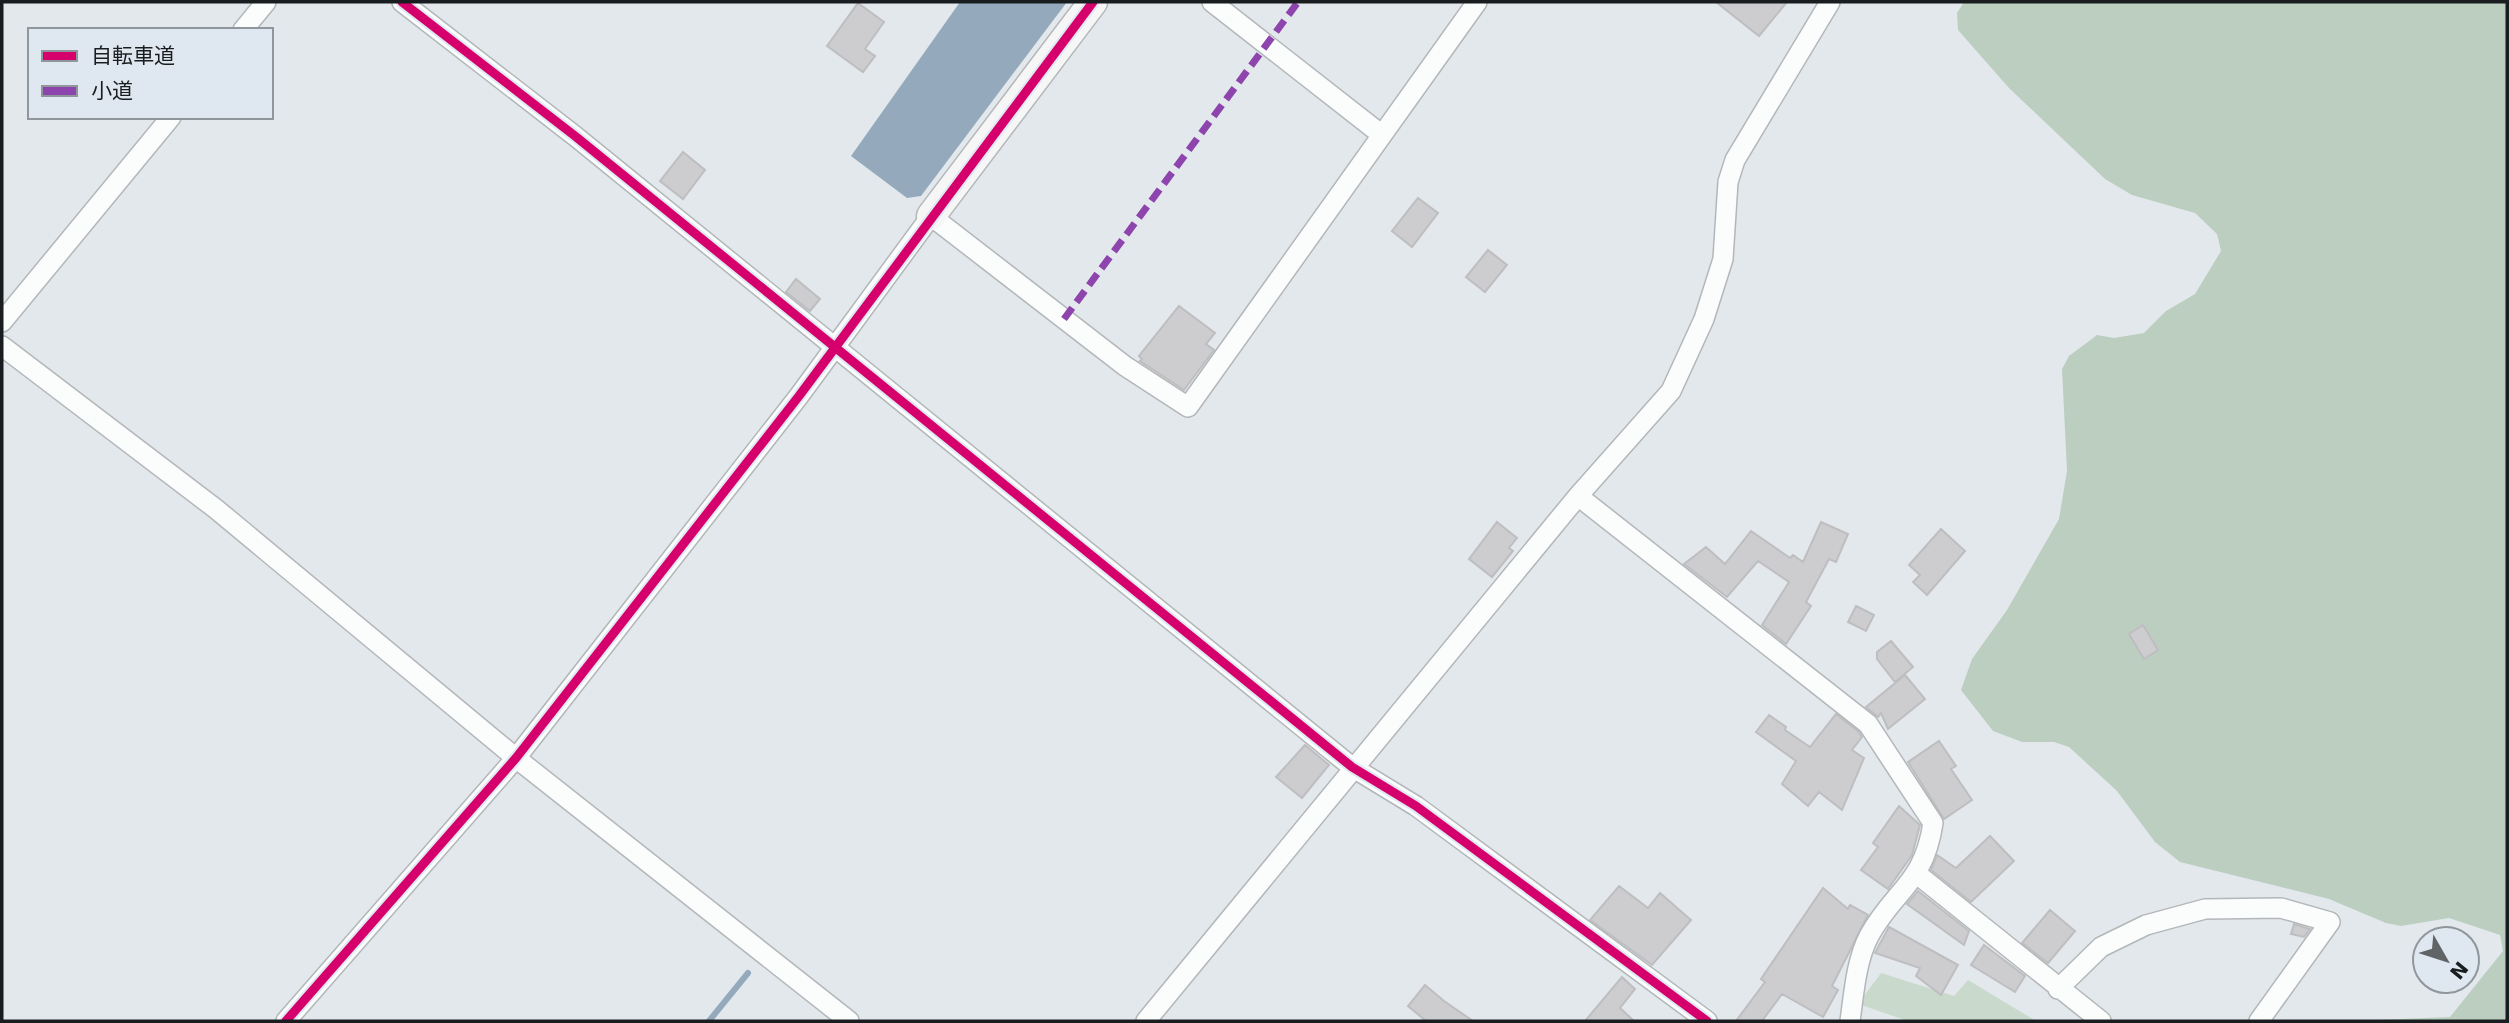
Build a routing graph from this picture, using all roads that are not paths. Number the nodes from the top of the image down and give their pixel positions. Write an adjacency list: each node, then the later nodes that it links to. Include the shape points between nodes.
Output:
1 (266, 2): 7 (street)
2 (402, 2): 13 (street)
3 (1093, 2): 10 (street)
4 (1212, 2): 9 (street)
5 (1477, 2): 9 (street)
6 (1830, 2): 14 (street, via 1735,160 1728,182 1723,259 1704,319 1671,391)
7 (245, 28)
8 (169, 119): 11 (street)
9 (1382, 135): 10 (street, via 1188,407 1125,366)
10 (931, 216): 13 (street)
11 (2, 323)
12 (2, 346): 15 (street, via 216,509)
13 (835, 347): 15 (street); 16 (street)
14 (1578, 496): 16 (street); 17 (street, via 1868,724 1933,823)
15 (516, 758): 19 (street); 20 (street)
16 (1352, 767): 21 (street); 22 (street, via 1416,806)
17 (1917, 874): 18 (street); 23 (street, via 1870,934)
18 (2058, 989): 24 (street); 25 (street, via 2101,947 2146,925 2205,909 2281,908 2330,922)
19 (286, 1021)
20 (849, 1021)
21 (1146, 1021)
22 (1707, 1021)
23 (1850, 1021)
24 (2101, 1021)
25 (2259, 1021)

